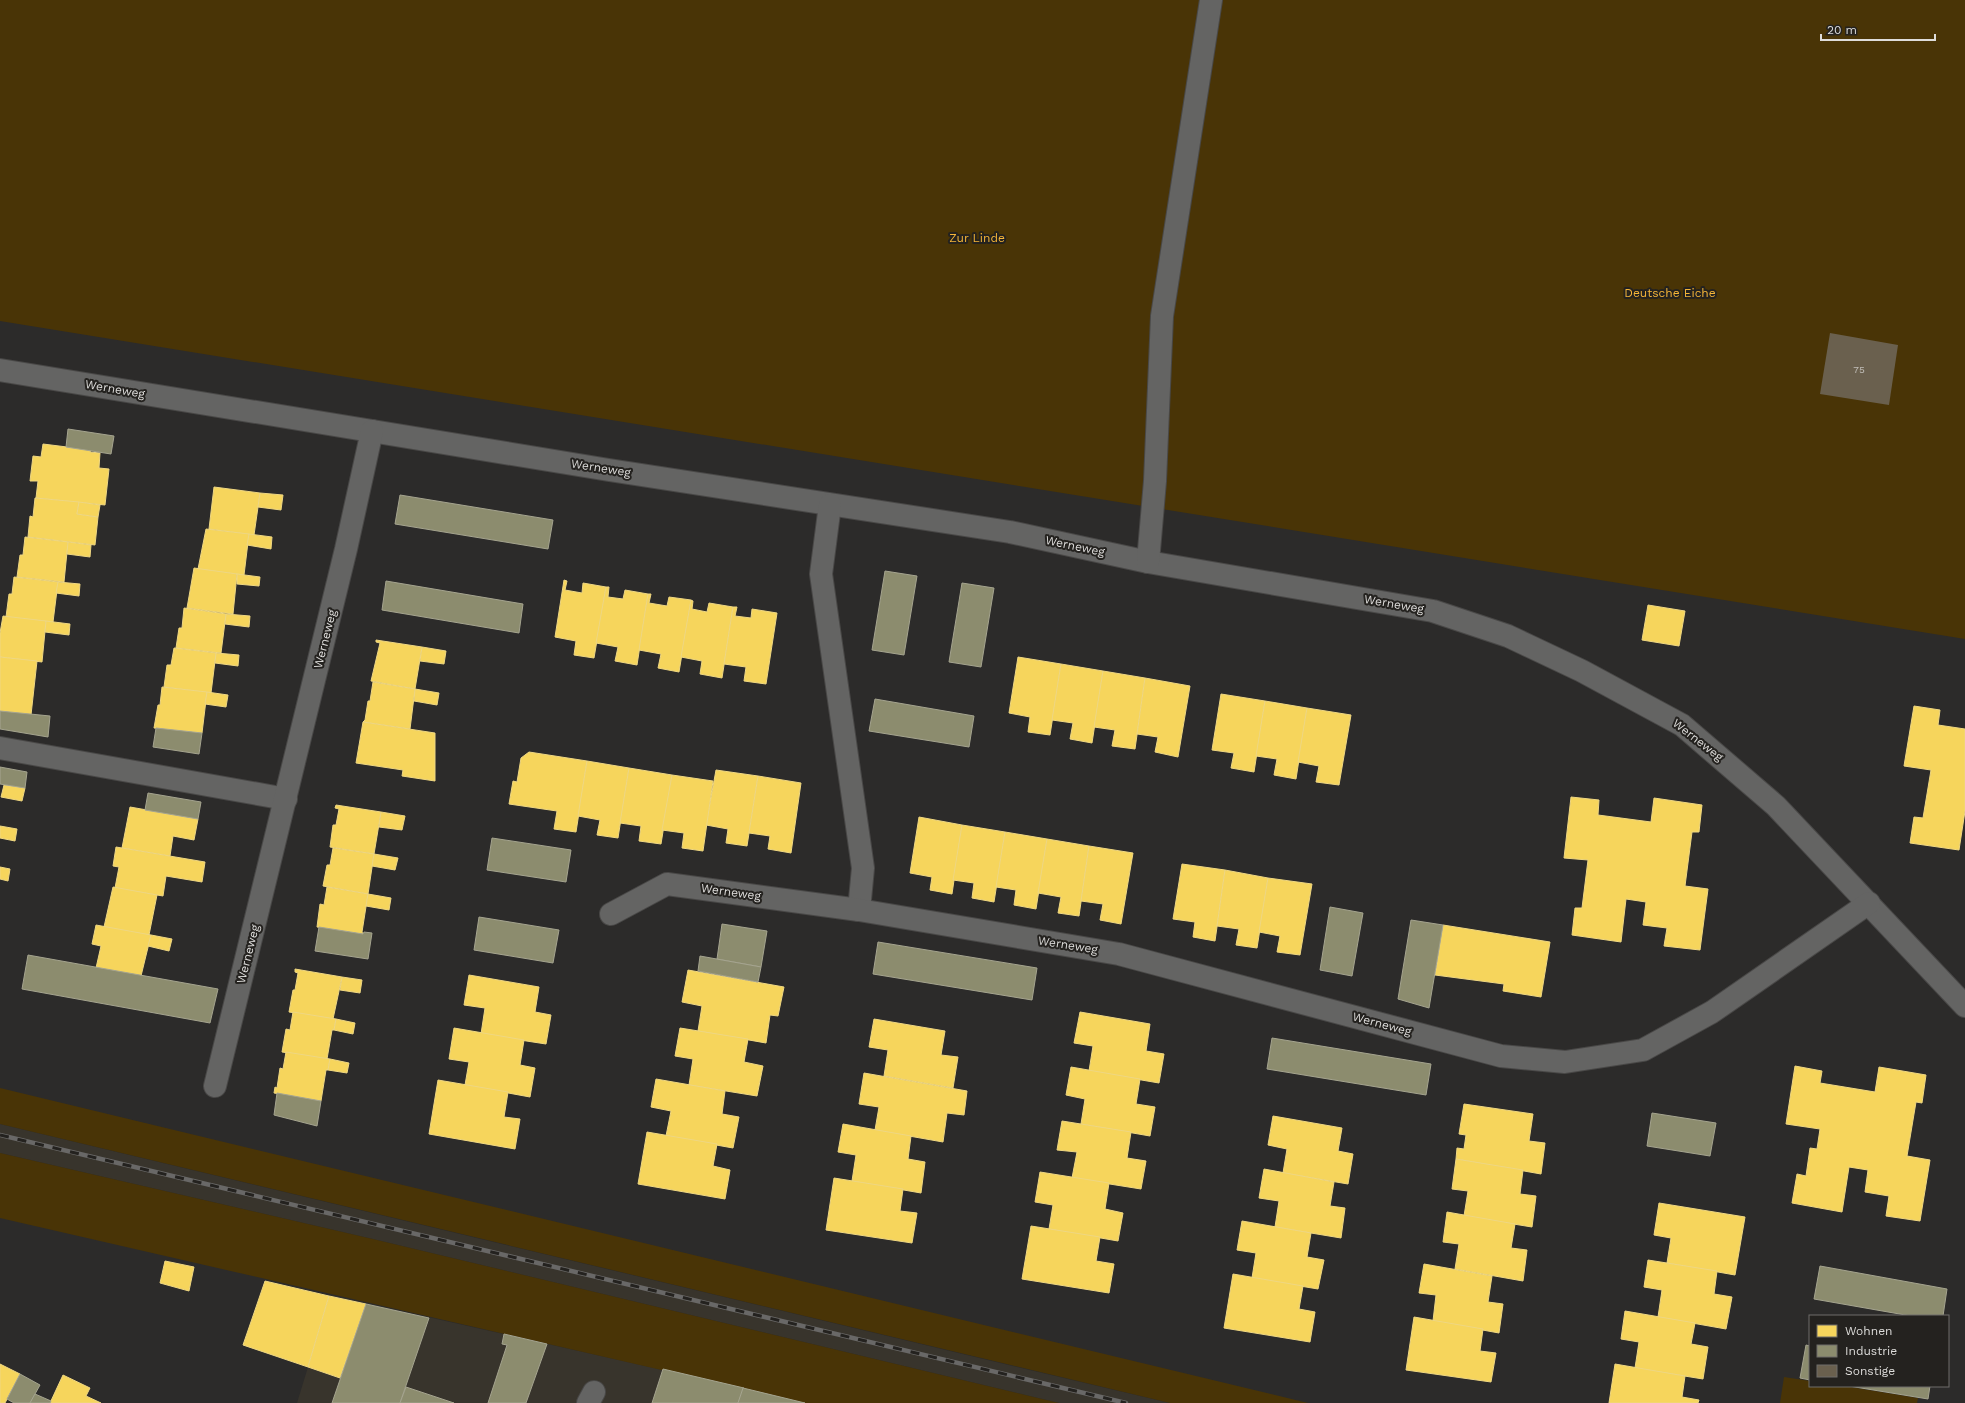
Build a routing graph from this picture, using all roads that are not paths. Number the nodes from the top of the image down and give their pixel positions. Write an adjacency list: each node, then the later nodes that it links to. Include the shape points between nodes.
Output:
1 (1211, 0): 5 (street, via 1162,316 1155,481)
2 (0, 370): 3 (street, Werneweg)
3 (372, 432): 4 (street, Werneweg); 7 (street, Werneweg)
4 (830, 505): 5 (street, Werneweg, via 1010,532); 9 (street, via 821,574 863,868)
5 (1148, 562): 8 (street, Werneweg, via 1433,611 1508,636 1582,671 1682,725 1776,806)
6 (0, 748): 7 (street)
7 (286, 799): 12 (street, Werneweg)
8 (1870, 903): 9 (street, Werneweg, via 1712,1012 1643,1050 1565,1062 1501,1056 1119,954); 11 (street, Werneweg)
9 (858, 910): 10 (street, Werneweg, via 667,884)
10 (611, 914)
11 (1965, 1006)
12 (215, 1086)

